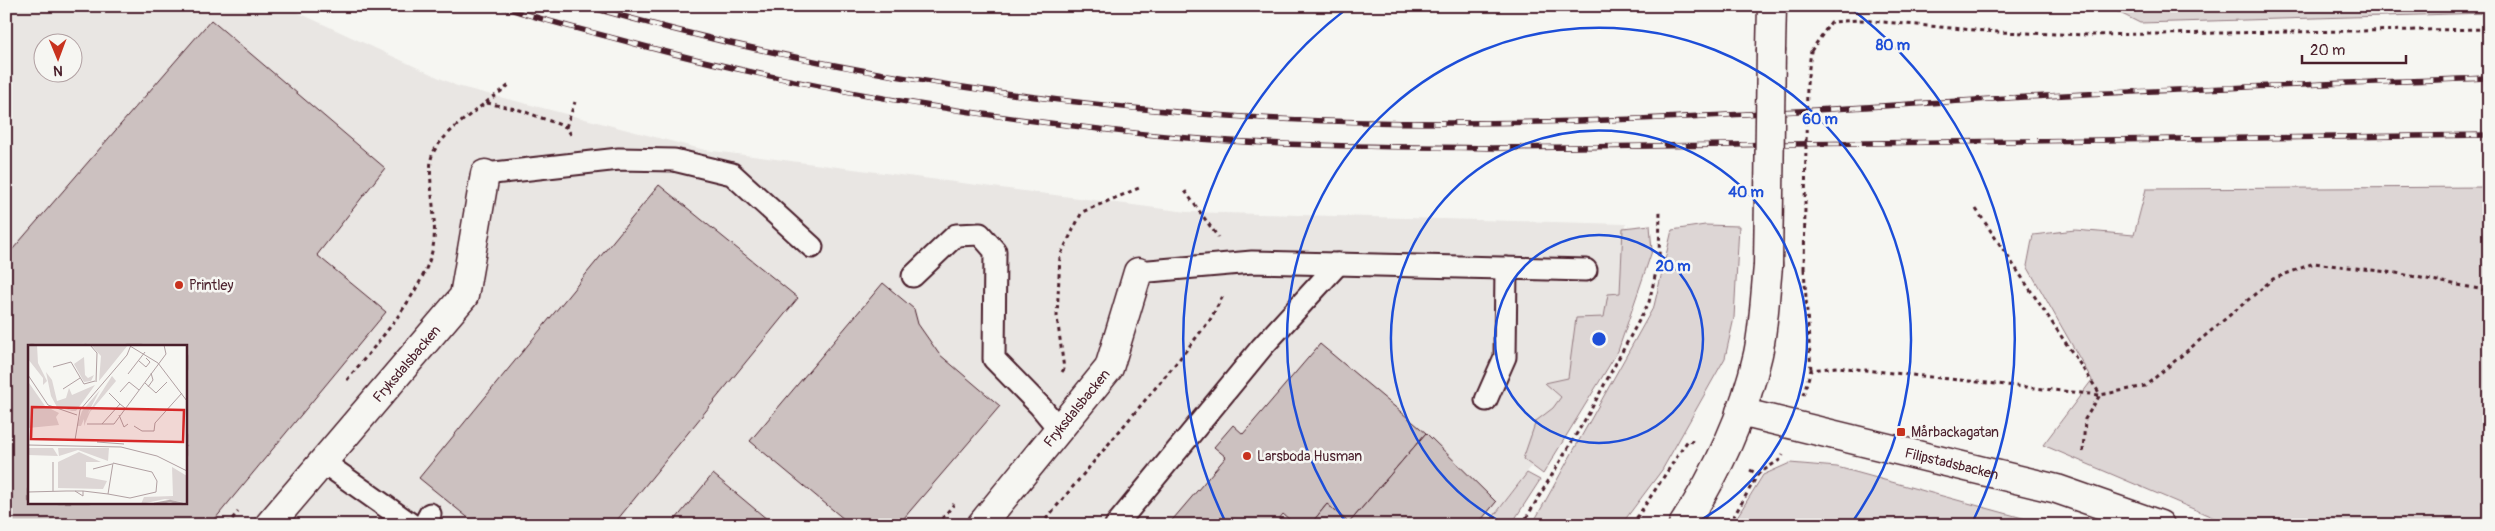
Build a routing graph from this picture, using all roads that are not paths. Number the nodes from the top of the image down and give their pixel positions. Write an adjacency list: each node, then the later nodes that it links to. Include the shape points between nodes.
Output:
1 (1772, 6): 10 (street, bridge, via 1768,266 1758,351)
2 (484, 174): 3 (lane, via 619,159 674,160 732,174); 12 (street, Fryksdalsbacken, via 464,296)
3 (812, 247)
4 (1338, 264): 5 (lane); 7 (lane, via 1228,263); 16 (lane, via 1262,347)
5 (1506, 268): 6 (lane); 9 (lane, via 1505,358)
6 (1586, 270)
7 (1138, 272): 11 (street, Fryksdalsbacken, via 1109,368)
8 (912, 276): 11 (lane, via 956,235 980,234 995,251 994,360)
9 (1486, 400)
10 (1740, 412): 17 (street, via 1699,501); 18 (street, Filipstadsbacken, via 2056,489)
11 (1059, 429): 15 (street, Fryksdalsbacken)
12 (323, 462): 13 (street, Fryksdalsbacken); 14 (lane)
13 (269, 525)
14 (412, 525)
15 (981, 525)
16 (1116, 525)
17 (1683, 525)
18 (2160, 525)

